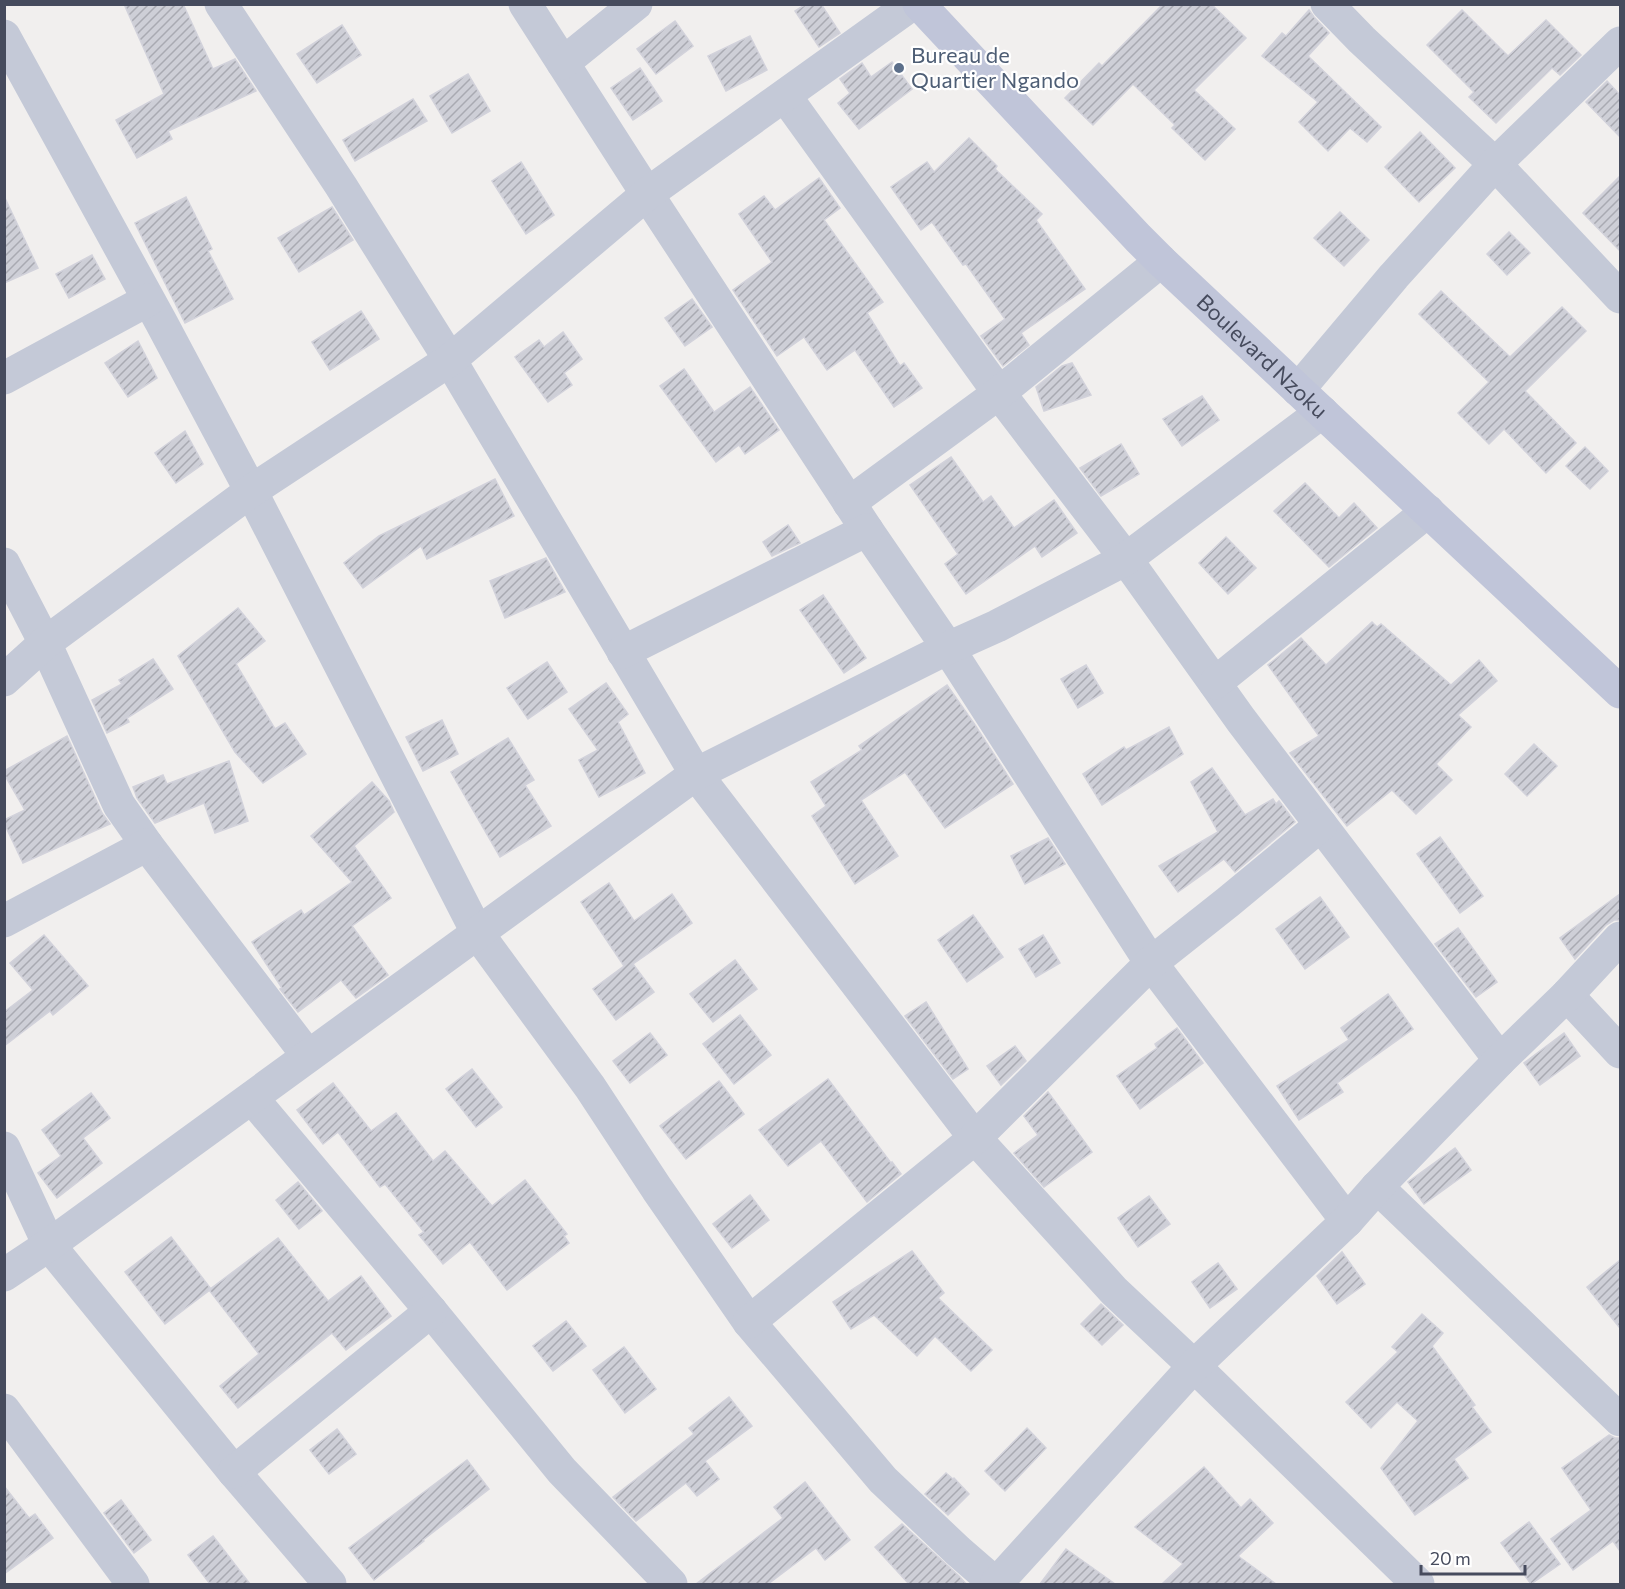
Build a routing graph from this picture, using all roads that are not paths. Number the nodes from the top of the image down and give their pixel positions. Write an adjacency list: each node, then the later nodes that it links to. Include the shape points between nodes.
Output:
1 (221, 4): 16 (street)
2 (525, 4): 9 (street)
3 (636, 4): 9 (street)
4 (912, 4): 10 (street)
5 (919, 4): 13 (street, Boulevard Nzoku)
6 (1327, 4): 11 (street)
7 (4, 36): 15 (street)
8 (1620, 43): 11 (street)
9 (563, 63): 12 (street)
10 (785, 96): 12 (street); 19 (street)
11 (1496, 164): 14 (street); 18 (street)
12 (647, 194): 16 (street); 22 (street)
13 (1161, 261): 18 (street, Boulevard Nzoku); 19 (street)
14 (1620, 297)
15 (148, 300): 17 (street); 21 (street)
16 (450, 360): 21 (street); 29 (street)
17 (4, 378)
18 (1298, 390): 20 (street, Boulevard Nzoku)
19 (999, 393): 22 (street); 25 (street)
20 (1322, 412): 23 (street, Boulevard Nzoku); 25 (street)
21 (251, 491): 27 (street); 37 (street)
22 (849, 503): 24 (street)
23 (1428, 511): 31 (street); 32 (street, Boulevard Nzoku)
24 (867, 530): 28 (street); 29 (street)
25 (1126, 559): 28 (street, via 997,627); 31 (street)
26 (4, 564): 27 (street)
27 (45, 643): 30 (street); 35 (street, via 119,805)
28 (948, 648): 33 (street); 39 (street)
29 (623, 652): 33 (street)
30 (4, 680)
31 (1215, 683): 34 (street)
32 (1620, 692)
33 (696, 774): 37 (street); 45 (street)
34 (1321, 825): 39 (street); 43 (street)
35 (147, 845): 36 (street); 42 (street)
36 (4, 921)
37 (478, 934): 42 (street); 52 (street, via 590,1086)
38 (1620, 938): 40 (street)
39 (1151, 963): 45 (street); 48 (street)
40 (1567, 995): 41 (street); 43 (street)
41 (1620, 1052)
42 (308, 1056): 44 (street)
43 (1500, 1060): 47 (street)
44 (252, 1098): 49 (street); 51 (street)
45 (975, 1138): 52 (street); 53 (street, via 1113,1290)
46 (4, 1148): 49 (street)
47 (1377, 1187): 48 (street); 55 (street)
48 (1347, 1221): 53 (street)
49 (49, 1245): 50 (street); 56 (street)
50 (4, 1275)
51 (431, 1311): 56 (street); 59 (street, via 562,1471)
52 (749, 1322): 60 (street, via 883,1480)
53 (1194, 1366): 60 (street); 61 (street)
54 (4, 1410): 57 (street)
55 (1620, 1420)
56 (234, 1472): 58 (street)
57 (133, 1584)
58 (330, 1584)
59 (671, 1584)
60 (996, 1584)
61 (1418, 1584)

